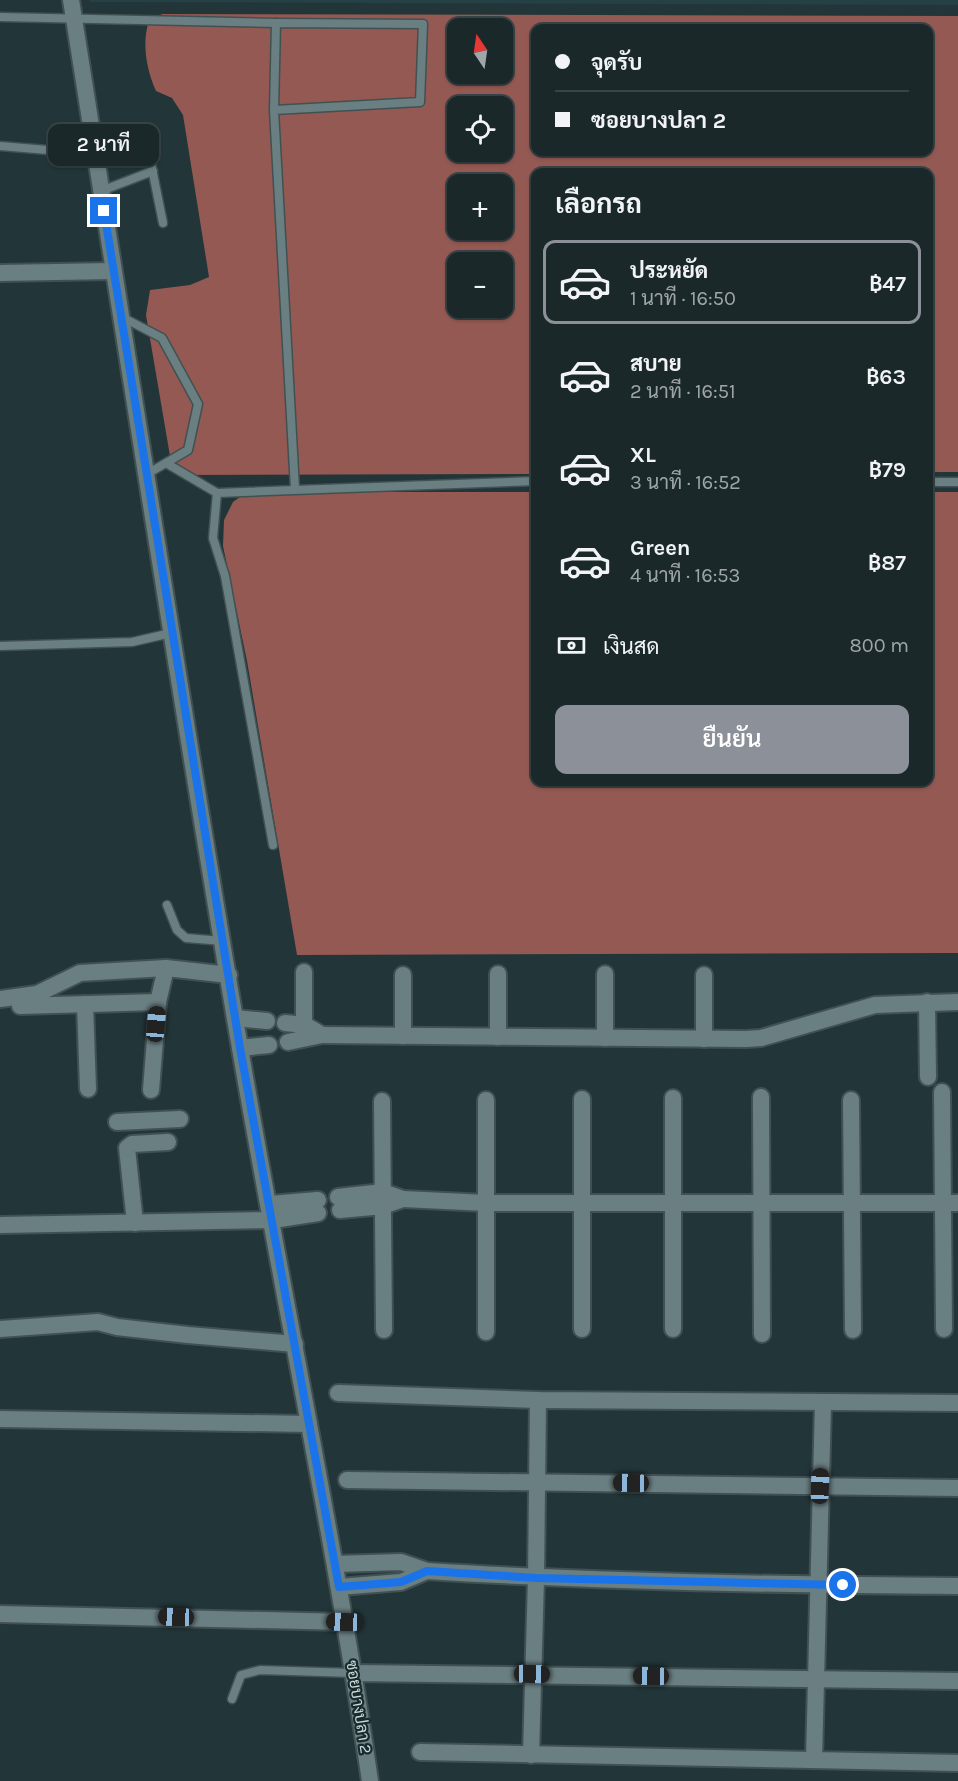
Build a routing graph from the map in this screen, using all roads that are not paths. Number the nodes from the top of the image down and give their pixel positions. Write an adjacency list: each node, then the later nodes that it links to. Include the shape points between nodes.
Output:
1 (71, 0): 3 (street, ซอยบางปลา 2)
2 (0, 17): 3 (lane)
3 (74, 18): 4 (lane); 8 (street, ซอยบางปลา 2)
4 (276, 22): 5 (lane); 5 (lane, via 423,24 420,102)
5 (274, 110): 20 (lane)
6 (144, 129): 9 (lane)
7 (0, 146): 8 (lane)
8 (95, 154): 10 (street, ซอยบางปลา 2)
9 (153, 171): 10 (lane); 11 (lane)
10 (100, 191): 12 (street, ซอยบางปลา 2)
11 (164, 223)
12 (112, 271): 13 (street); 14 (street, ซอยบางปลา 2)
13 (0, 273)
14 (119, 315): 15 (lane, via 162,338 198,404 188,450); 16 (street, ซอยบางปลา 2)
15 (166, 463): 16 (lane); 21 (lane)
16 (147, 474): 22 (street, ซอยบางปลา 2)
17 (531, 481): 20 (lane)
18 (933, 482): 19 (lane)
19 (958, 482)
20 (295, 489): 21 (lane)
21 (217, 493): 24 (lane, via 213,538 225,576)
22 (171, 633): 23 (lane, via 132,642); 26 (street, ซอยบางปลา 2)
23 (0, 646)
24 (273, 845)
25 (167, 905): 26 (lane, via 177,930 186,938)
26 (223, 941): 31 (street, ซอยบางปลา 2)
27 (166, 968): 31 (street); 34 (street, via 80,973 37,994); 35 (street)
28 (304, 972): 43 (street)
29 (498, 974): 45 (street)
30 (605, 974): 46 (street)
31 (229, 975): 40 (street, ซอยบางปลา 2)
32 (403, 975): 44 (street)
33 (704, 975): 47 (street)
34 (0, 999)
35 (158, 1002): 38 (street); 52 (street)
36 (927, 1002): 37 (street); 47 (street, via 875,1005 761,1038); 50 (street)
37 (958, 1002)
38 (85, 1004): 39 (street); 51 (street)
39 (0, 1007)
40 (235, 1018): 41 (street); 49 (street, ซอยบางปลา 2)
41 (267, 1021)
42 (285, 1023): 43 (street)
43 (299, 1036): 44 (street)
44 (404, 1036): 45 (street)
45 (498, 1037): 46 (street)
46 (605, 1038): 47 (street)
47 (704, 1039)
48 (268, 1045): 49 (street)
49 (240, 1048): 74 (street, ซอยบางปลา 2)
50 (928, 1077)
51 (88, 1089)
52 (151, 1090)
53 (942, 1092): 72 (street)
54 (761, 1097): 70 (street)
55 (673, 1098): 69 (street)
56 (486, 1100): 67 (street)
57 (582, 1100): 68 (street)
58 (850, 1100): 71 (street)
59 (382, 1101): 65 (street)
60 (180, 1119): 61 (street)
61 (149, 1121): 62 (street); 64 (street)
62 (117, 1122)
63 (168, 1142): 64 (street)
64 (150, 1143): 75 (street, via 127,1148)
65 (383, 1199): 66 (street); 67 (street); 81 (street)
66 (339, 1203)
67 (486, 1203): 68 (street); 83 (street)
68 (582, 1203): 69 (street); 78 (street)
69 (673, 1203): 70 (street); 79 (street)
70 (761, 1203): 71 (street); 84 (street)
71 (852, 1203): 72 (street); 82 (street)
72 (951, 1203): 80 (street)
73 (318, 1206): 74 (street)
74 (272, 1212): 75 (street); 85 (street, ซอยบางปลา 2)
75 (135, 1223): 76 (street)
76 (0, 1225)
77 (0, 1329): 85 (street, via 98,1322 176,1334)
78 (582, 1329)
79 (673, 1329)
80 (944, 1329)
81 (384, 1330)
82 (853, 1330)
83 (486, 1332)
84 (762, 1334)
85 (295, 1344): 91 (street, ซอยบางปลา 2)
86 (338, 1393): 87 (street)
87 (538, 1400): 88 (street); 93 (street)
88 (823, 1403): 89 (street); 94 (street)
89 (958, 1403)
90 (0, 1419): 91 (street)
91 (309, 1424): 96 (street, ซอยบางปลา 2)
92 (347, 1480): 93 (street)
93 (536, 1482): 94 (street); 98 (street)
94 (820, 1486): 95 (street); 99 (street)
95 (958, 1488)
96 (335, 1564): 97 (street, via 401,1562); 101 (street, ซอยบางปลา 2)
97 (427, 1571): 98 (street); 101 (street, via 401,1582)
98 (537, 1578): 99 (street); 105 (street)
99 (820, 1585): 100 (street); 106 (street)
100 (958, 1586)
101 (339, 1587): 103 (street, ซอยบางปลา 2)
102 (0, 1614): 103 (street)
103 (346, 1622): 104 (street, ซอยบางปลา 2)
104 (353, 1673): 105 (street); 108 (lane, via 246,1672 241,1675); 113 (street, ซอยบางปลา 2)
105 (532, 1674): 106 (street); 110 (street)
106 (816, 1678): 107 (street); 111 (street)
107 (958, 1681)
108 (232, 1699)
109 (420, 1752): 110 (street)
110 (531, 1755): 111 (street)
111 (814, 1760): 112 (street)
112 (958, 1763)
113 (370, 1781)

